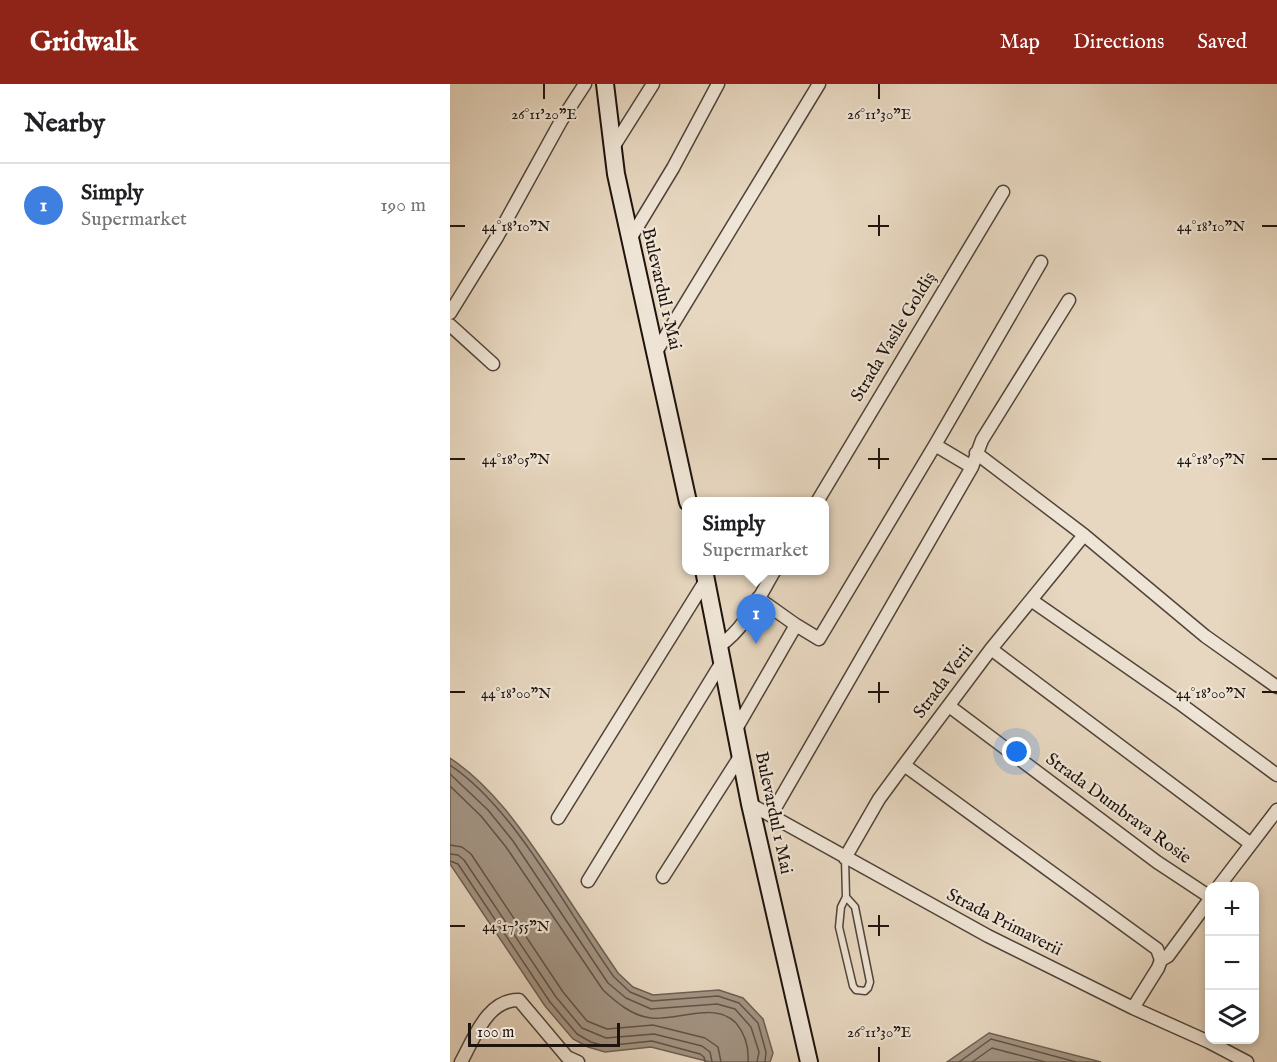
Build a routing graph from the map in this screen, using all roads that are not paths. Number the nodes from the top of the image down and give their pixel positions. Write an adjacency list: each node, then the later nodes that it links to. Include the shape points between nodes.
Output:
1 (585, 84): 11 (street)
2 (605, 84): 6 (main road, Bulevardul 1 Mai)
3 (653, 84): 6 (street)
4 (718, 84): 8 (street)
5 (819, 84): 13 (street)
6 (612, 149): 8 (main road, Bulevardul 1 Mai)
7 (1003, 192): 19 (street, Strada Vasile Goldiș)
8 (630, 239): 13 (main road, Bulevardul 1 Mai)
9 (1041, 262): 15 (street)
10 (1069, 300): 16 (street)
11 (450, 313)
12 (450, 325): 14 (street)
13 (656, 352): 18 (main road, Bulevardul 1 Mai)
14 (493, 364)
15 (935, 445): 17 (street); 25 (street, via 819,639)
16 (976, 453): 17 (street); 20 (street)
17 (972, 467): 36 (street)
18 (687, 497)
19 (818, 497)
20 (1084, 535): 24 (street, Strada Verii); 28 (street, via 1205,636)
21 (705, 575): 27 (main road, Bulevardul 1 Mai); 37 (street)
22 (772, 575): 23 (street)
23 (758, 598): 25 (street); 27 (street)
24 (1031, 600): 26 (street, Strada Verii); 33 (street)
25 (796, 625): 30 (street)
26 (991, 649): 29 (street, Strada Verii); 38 (street)
27 (720, 654): 30 (main road, Bulevardul 1 Mai); 41 (street)
28 (1277, 687)
29 (949, 706): 32 (street, Strada Verii); 43 (street, Strada Dumbrava Rosie)
30 (736, 729): 31 (main road, Bulevardul 1 Mai)
31 (741, 755): 34 (main road, Bulevardul 1 Mai); 40 (street)
32 (904, 765): 39 (street, Strada Verii); 46 (street, via 1143,938 1157,949)
33 (1277, 775)
34 (750, 804): 36 (street, Strada Primaverii); 50 (main road, Bulevardul 1 Mai)
35 (1277, 810): 38 (street)
36 (771, 815): 39 (street, Strada Primaverii)
37 (558, 818)
38 (1251, 844): 42 (street)
39 (845, 858): 44 (lane); 47 (street, Strada Primaverii)
40 (663, 877)
41 (588, 880)
42 (1222, 882)
43 (1205, 895)
44 (846, 897): 44 (lane, via 839,927 853,986 865,991 870,982 866,961 855,907)
45 (1205, 904): 46 (street, via 1168,956)
46 (1161, 960): 47 (street)
47 (1132, 1008): 51 (street, Strada Primaverii)
48 (569, 1060): 49 (street, via 519,1000 510,1000 500,1003 486,1017)
49 (460, 1062)
50 (809, 1062)
51 (1247, 1062)

